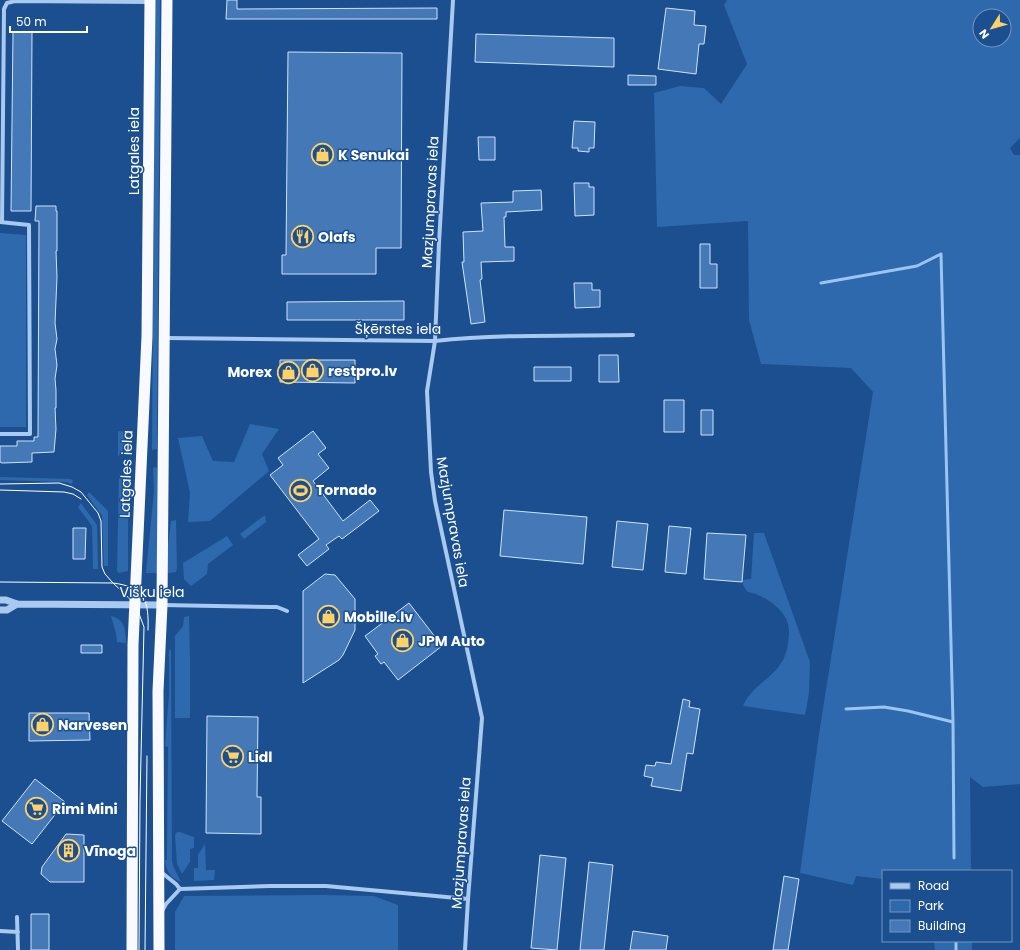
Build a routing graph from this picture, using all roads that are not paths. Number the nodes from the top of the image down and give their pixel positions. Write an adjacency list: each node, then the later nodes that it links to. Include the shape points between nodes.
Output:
1 (167, 0): 6 (highway)
2 (454, 0): 7 (street, Mazjumpravas iela)
3 (150, 1): 4 (street, via 7,3 4,9); 12 (highway, Latgales iela, via 147,336)
4 (1, 222): 8 (street, via 29,225 30,434)
5 (633, 335): 7 (street, Šķērstes iela, via 499,336)
6 (164, 338): 7 (street, Šķērstes iela); 11 (highway)
7 (435, 341): 17 (street, Mazjumpravas iela, via 427,391 430,472 482,718)
8 (0, 434)
9 (0, 600): 10 (street, Višķu iela)
10 (17, 604): 12 (street, Višķu iela); 13 (street, Višķu iela, via 7,610)
11 (162, 605): 12 (street, Višķu iela); 14 (street, Višķu iela, via 270,606); 15 (highway, via 158,691)
12 (135, 606): 23 (highway, Latgales iela)
13 (0, 610)
14 (287, 611)
15 (159, 871): 16 (street); 18 (highway)
16 (180, 889): 17 (street, via 326,886); 18 (street)
17 (468, 898): 25 (street, Mazjumpravas iela)
18 (159, 915): 24 (highway)
19 (17, 917): 21 (street)
20 (0, 931): 21 (street)
21 (18, 932): 22 (street)
22 (18, 950)
23 (132, 950)
24 (159, 950)
25 (465, 950)

